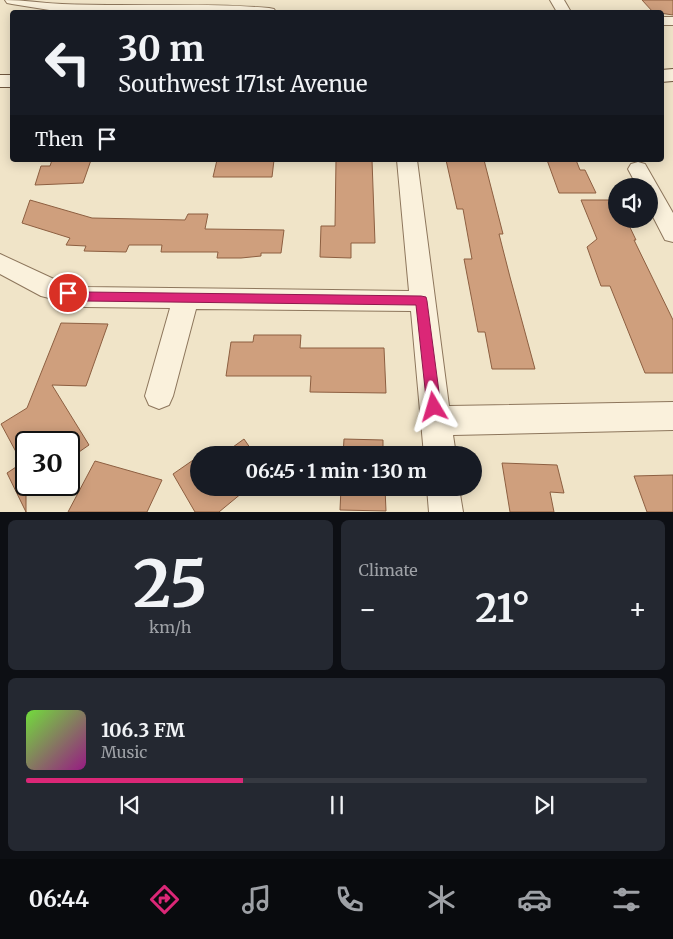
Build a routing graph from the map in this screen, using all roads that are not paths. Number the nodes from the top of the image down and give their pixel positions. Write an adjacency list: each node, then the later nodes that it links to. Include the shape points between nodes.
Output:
1 (12, 0): 2 (street, via 62,8)
2 (131, 7): 3 (street)
3 (242, 10)
4 (407, 162): 9 (street)
5 (658, 206): 6 (street)
6 (673, 234)
7 (0, 263): 8 (street, via 50,289 85,297)
8 (186, 298): 9 (street); 10 (street)
9 (421, 301): 12 (street)
10 (159, 396)
11 (673, 416): 12 (street)
12 (436, 421): 13 (street)
13 (439, 446)
14 (444, 496): 15 (street)
15 (446, 512)

